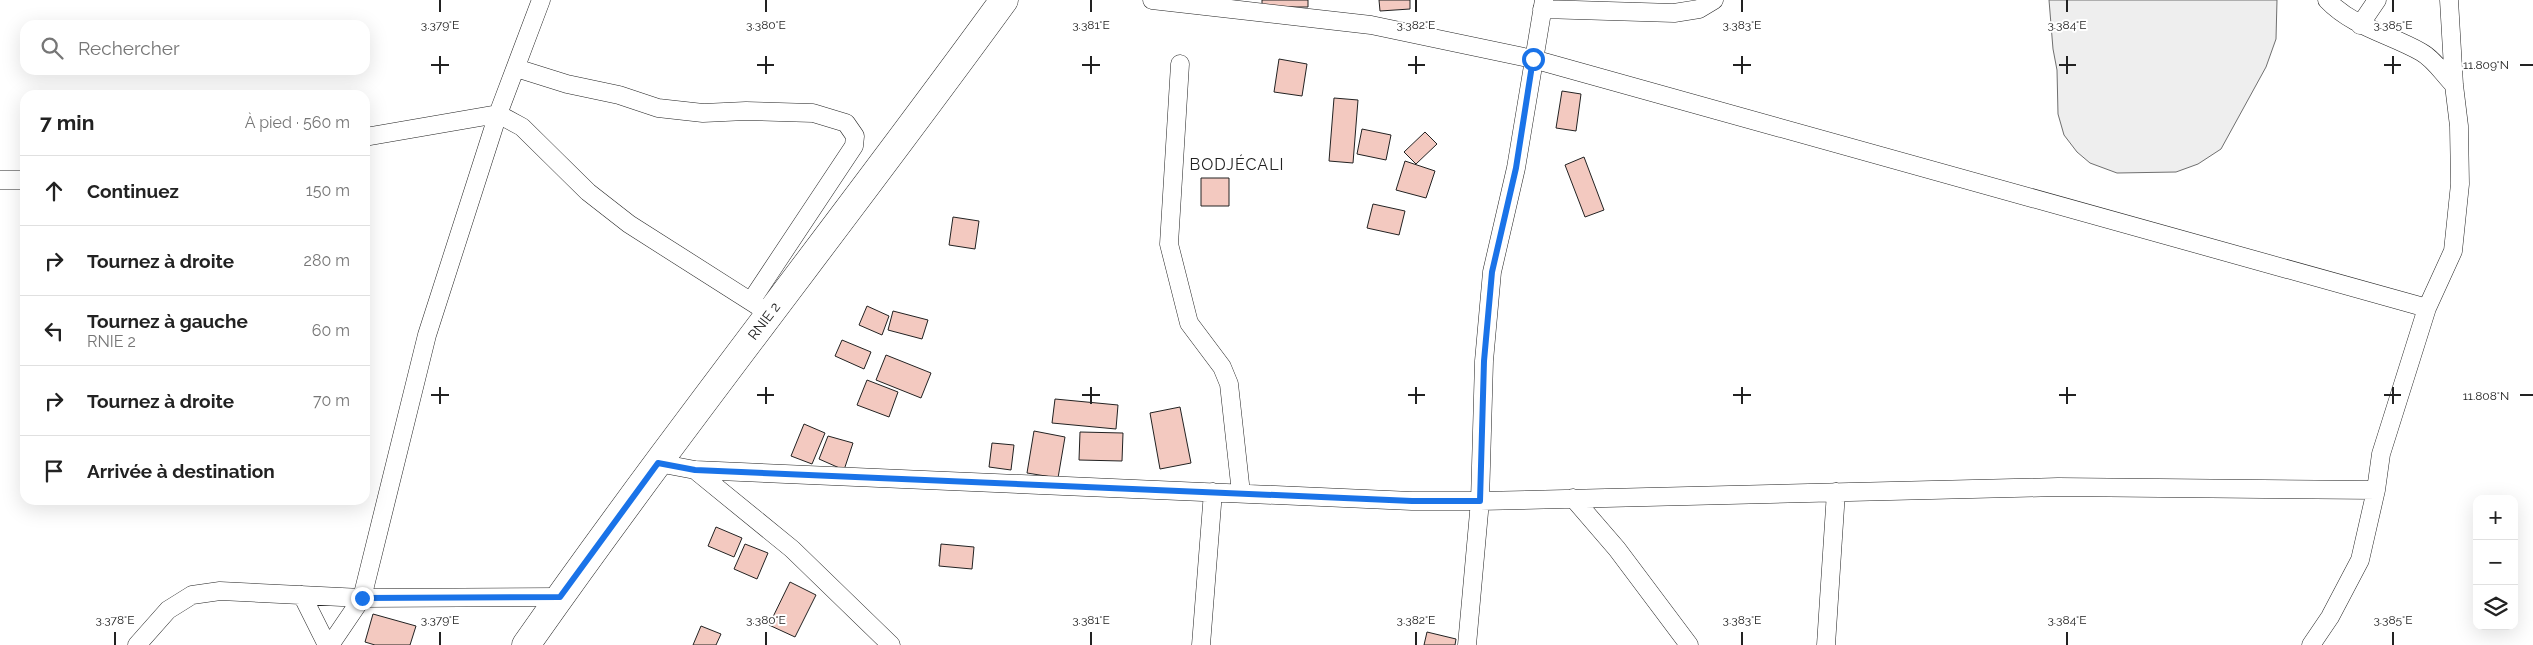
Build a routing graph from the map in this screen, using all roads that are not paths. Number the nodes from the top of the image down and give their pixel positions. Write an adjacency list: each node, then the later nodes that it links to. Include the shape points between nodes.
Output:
1 (541, 0): 12 (street)
2 (1004, 0): 18 (main road, RNIE 2 / RNIE 2, via 893,153)
3 (1152, 0): 10 (street, via 1371,25)
4 (1714, 0): 8 (street, via 1699,9 1674,13)
5 (2327, 0): 9 (street, via 2337,11)
6 (2377, 0): 9 (street)
7 (2449, 0): 13 (street)
8 (1543, 5): 10 (street)
9 (2360, 25): 13 (street, via 2423,53)
10 (1533, 59): 19 (street); 27 (street, via 1516,168 1492,272 1484,361)
11 (1180, 64): 25 (street, via 1170,244 1189,323 1213,353 1229,384)
12 (516, 68): 14 (street); 18 (street, via 658,108 703,113 813,113 838,120 852,130 854,146)
13 (2454, 86): 19 (street, via 2459,126 2458,214 2453,251)
14 (498, 114): 15 (street); 18 (street, via 528,132 588,192 629,224); 30 (street, via 426,335)
15 (370, 136)
16 (0, 180): 17 (street)
17 (20, 180)
18 (760, 307): 20 (main road, RNIE 2 / RNIE 2)
19 (2428, 308): 22 (street, via 2381,454)
20 (658, 463): 21 (street); 29 (main road, RNIE 2 / RNIE 2)
21 (695, 470): 23 (street); 34 (street, via 792,548)
22 (2376, 490): 24 (street, via 2058,487); 39 (street, via 2360,560)
23 (1213, 492): 25 (street); 35 (street)
24 (1836, 492): 26 (street); 38 (street)
25 (1241, 493): 27 (street)
26 (1573, 498): 27 (street); 37 (street, via 1617,548)
27 (1480, 501): 36 (street)
28 (302, 596): 30 (street); 31 (street, via 220,591 192,595 168,610); 32 (street)
29 (560, 597): 30 (street); 33 (main road, RNIE 2 / RNIE 2)
30 (362, 598): 32 (street)
31 (137, 645)
32 (328, 645)
33 (526, 645)
34 (891, 645)
35 (1201, 645)
36 (1467, 645)
37 (1689, 645)
38 (1826, 645)
39 (2311, 645)

